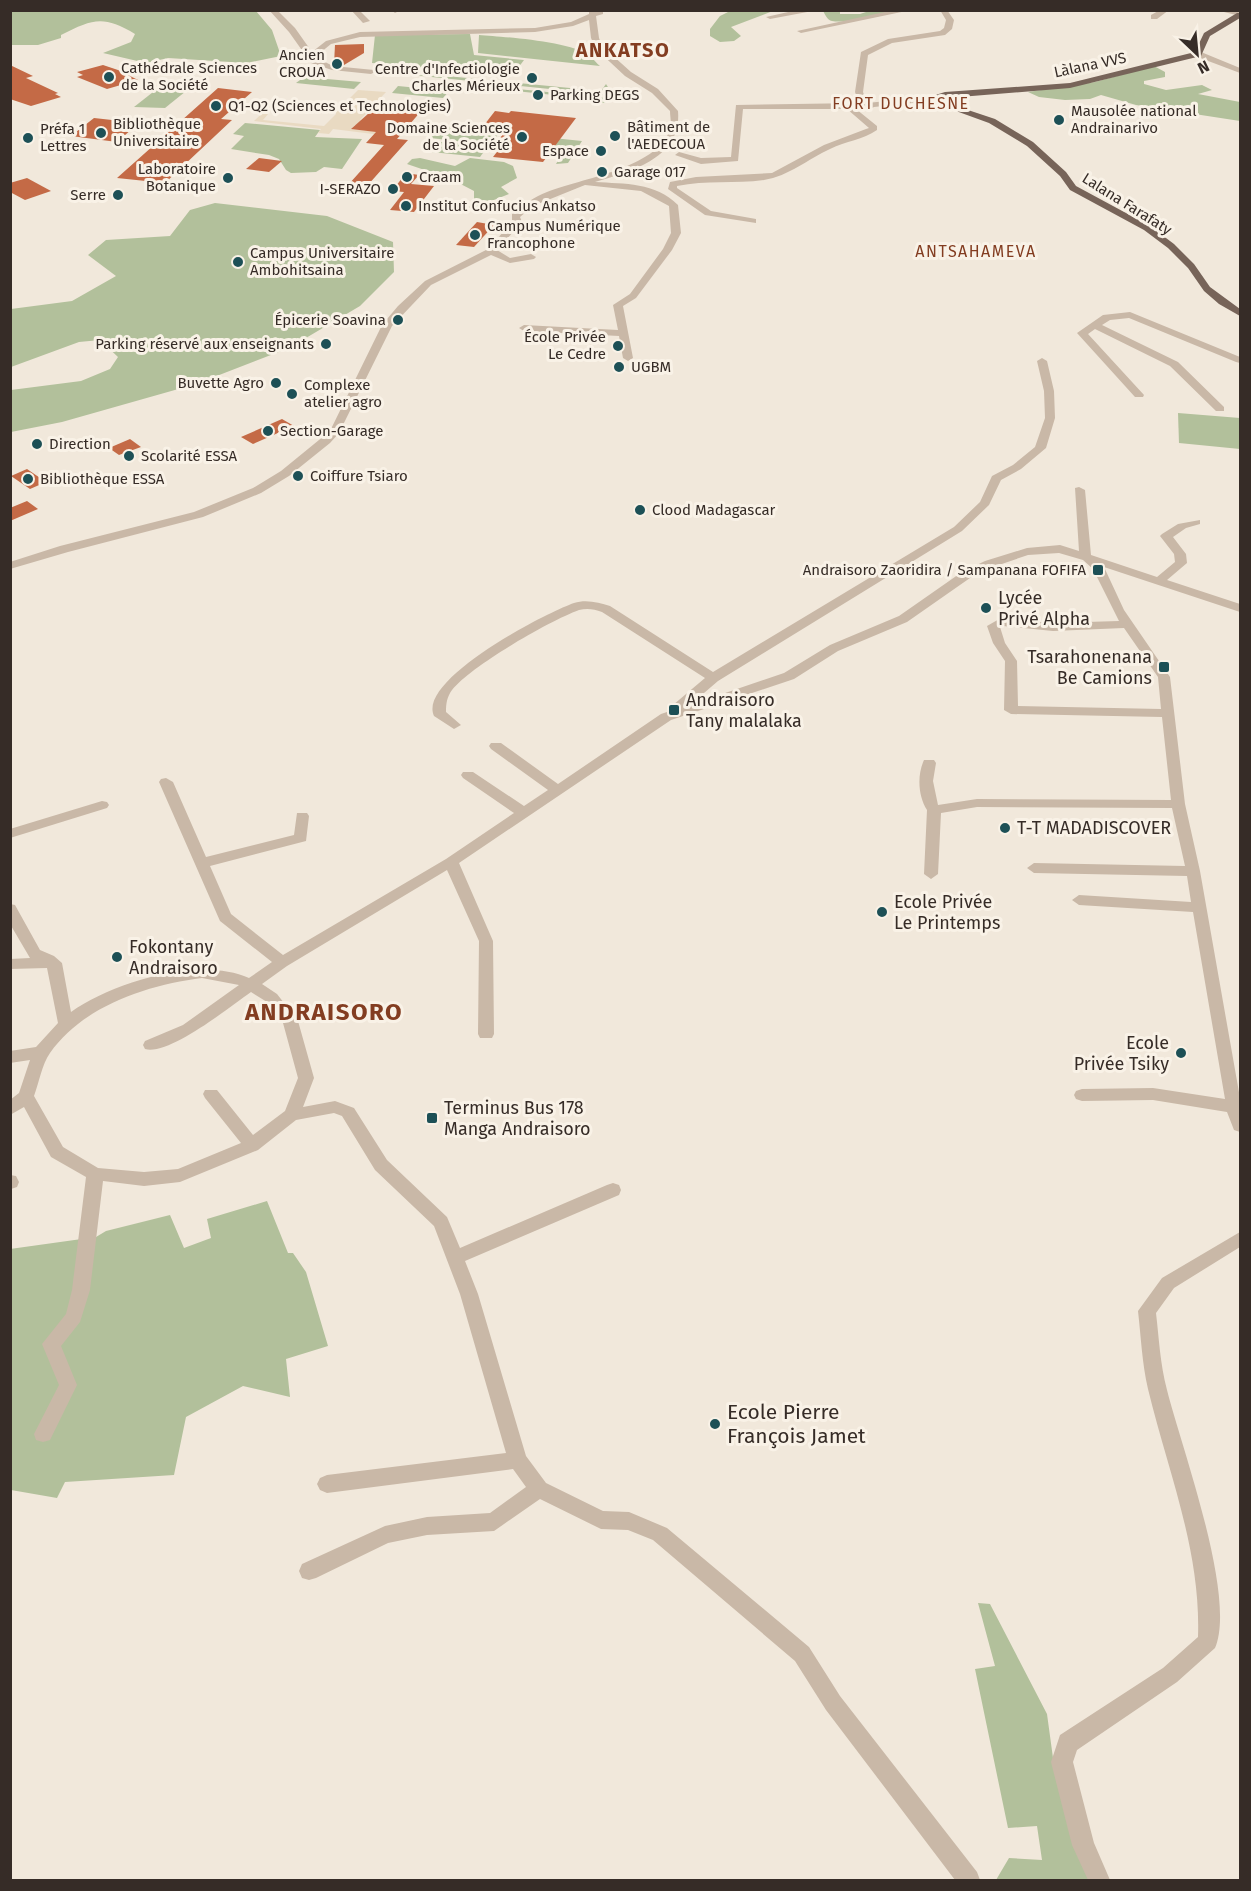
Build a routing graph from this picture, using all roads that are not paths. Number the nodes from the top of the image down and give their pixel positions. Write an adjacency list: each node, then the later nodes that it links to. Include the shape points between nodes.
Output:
1 (273, 10): 14 (street)
2 (354, 10): 13 (street)
3 (602, 10): 9 (street)
4 (815, 10): 11 (street)
5 (908, 10): 15 (street)
6 (943, 10): 25 (street, via 950,20 948,29 942,33 890,41 864,54)
7 (1166, 10): 12 (street)
8 (1227, 10): 10 (street)
9 (593, 13): 18 (street, via 580,22 525,31 395,32); 31 (street, via 599,47 674,111 675,130 663,148 633,166)
10 (1240, 14): 19 (main road, via 1207,35)
11 (771, 17)
12 (1154, 17)
13 (366, 21)
14 (292, 30): 16 (street); 20 (street)
15 (801, 31)
16 (303, 36)
17 (314, 38): 18 (street)
18 (336, 39): 20 (street, via 314,50)
19 (1198, 54): 21 (street); 26 (main road, Làlana VVS, via 1092,81 1033,90 954,94)
20 (310, 57): 24 (street, via 332,68)
21 (1209, 58): 22 (street); 23 (street)
22 (1240, 65)
23 (1240, 70)
24 (370, 72)
25 (859, 92): 27 (street, via 870,99); 28 (street)
26 (930, 101): 27 (street); 28 (street, via 867,107); 35 (main road, Lalana Farafaty, via 992,121 1030,144 1073,188 1147,228 1171,246 1207,289)
27 (888, 102): 28 (street)
28 (863, 104): 29 (street)
29 (849, 107): 30 (street, via 739,107 735,159 700,161); 32 (street, via 874,128 865,136 838,142 767,176 673,184 672,189 708,213)
30 (679, 155)
31 (586, 184): 33 (street, via 540,197 521,209 515,216 518,222); 38 (street, via 648,188 673,205 676,233 667,250 633,296 618,305)
32 (753, 221)
33 (491, 251): 34 (street, via 511,261); 47 (street, via 428,283 401,308 387,325 339,428 293,470 263,489 191,519 72,547)
34 (531, 257)
35 (1240, 313)
36 (1095, 325): 40 (street, via 1107,317 1130,315); 42 (street, via 1082,333); 43 (street, via 1174,364)
37 (524, 328): 38 (street)
38 (623, 333): 39 (street)
39 (628, 358)
40 (1240, 360)
41 (1042, 361): 51 (street, via 1050,418 1040,448 996,478 985,503 958,530)
42 (1139, 395)
43 (1220, 409)
44 (1079, 490): 46 (street)
45 (1196, 522): 48 (street, via 1166,536 1180,554 1180,563)
46 (1085, 556): 48 (street); 50 (street, via 1098,567); 53 (street, via 1041,549 989,564 966,575 903,619 834,648 789,676)
47 (10, 567)
48 (1159, 581): 49 (street)
49 (1240, 608)
50 (1128, 624): 52 (street, via 1164,677); 52 (street, via 1053,627 1002,622 993,626 1011,661 1011,710)
51 (713, 678): 53 (street); 54 (street, via 606,609 583,605 479,660 444,691 439,713)
52 (1168, 713): 60 (street)
53 (666, 717): 59 (street)
54 (454, 725)
55 (496, 746): 59 (street)
56 (929, 763): 62 (street, via 926,781)
57 (468, 775): 63 (street)
58 (166, 782): 67 (street)
59 (557, 790): 63 (street)
60 (1178, 804): 62 (street, via 977,802); 69 (street)
61 (102, 805): 65 (street)
62 (934, 810): 70 (street)
63 (524, 813): 66 (street)
64 (302, 816): 67 (street, via 301,838)
65 (10, 834)
66 (451, 862): 74 (street); 79 (street, via 486,941)
67 (202, 863): 74 (street, via 225,917)
68 (1034, 868): 69 (street)
69 (1193, 871): 72 (street)
70 (931, 874)
71 (1079, 900): 72 (street)
72 (1199, 907): 86 (street)
73 (10, 909): 75 (street, via 34,954)
74 (282, 962): 77 (street)
75 (54, 963): 76 (street); 78 (street)
76 (10, 964)
77 (252, 984): 78 (street, via 202,973 177,976 108,999); 80 (street, via 189,1029); 88 (street, via 272,998 290,1021 306,1078)
78 (66, 1023): 81 (street)
79 (486, 1034)
80 (151, 1045)
81 (41, 1052): 82 (street); 85 (street)
82 (10, 1057)
83 (211, 1094): 90 (street)
84 (1082, 1095): 86 (street, via 1153,1094)
85 (26, 1096): 87 (street); 91 (street, via 57,1152)
86 (1234, 1107): 89 (street)
87 (10, 1109)
88 (292, 1115): 90 (street); 94 (street, via 335,1107 348,1112 381,1165 441,1222)
89 (1240, 1126)
90 (252, 1145): 91 (street, via 180,1175 144,1179)
91 (95, 1174): 95 (street, via 81,1290 74,1317 51,1344 68,1385)
92 (613, 1190): 94 (street)
93 (1240, 1239): 101 (street, via 1168,1283 1147,1311 1157,1386 1195,1521 1211,1614 1209,1641 1170,1675 1068,1743 1062,1762 1083,1845)
94 (455, 1258): 96 (street)
95 (43, 1434)
96 (518, 1460): 97 (street); 98 (street)
97 (327, 1484)
98 (539, 1489): 99 (street, via 494,1522 427,1526 385,1535); 100 (street, via 601,1520 629,1521 660,1534 802,1654 833,1703)
99 (309, 1571)
100 (969, 1881)
101 (1099, 1881)

